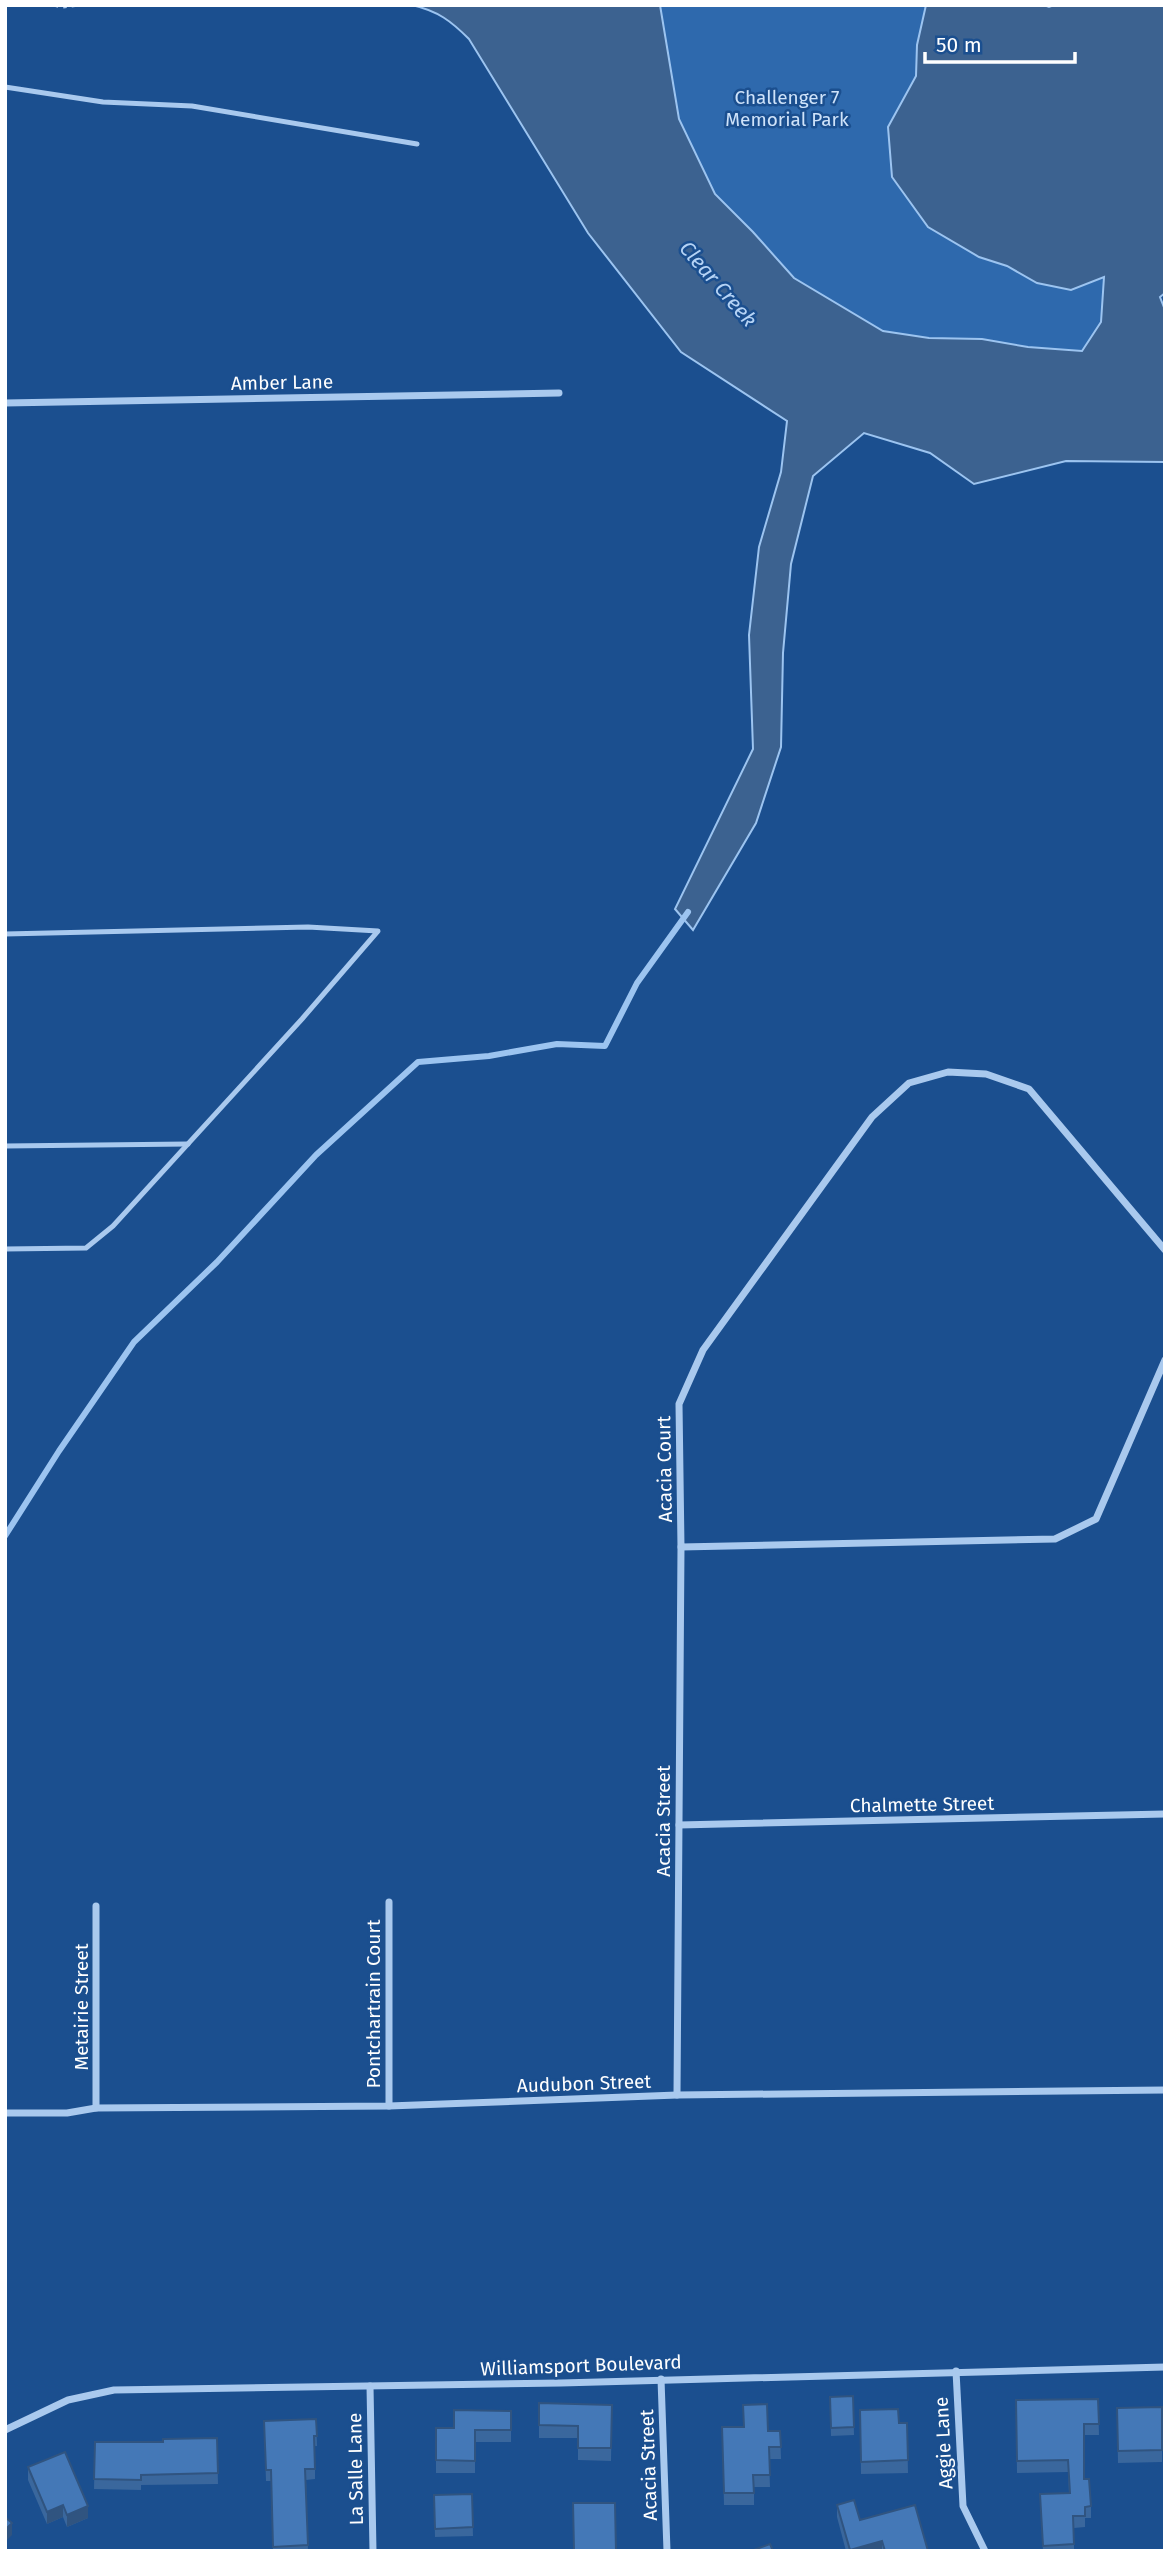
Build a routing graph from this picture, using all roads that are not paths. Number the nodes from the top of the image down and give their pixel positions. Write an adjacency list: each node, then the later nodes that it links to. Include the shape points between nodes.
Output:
1 (5, 87): 2 (lane, via 103,102 192,106)
2 (417, 144)
3 (559, 393): 4 (street, Amber Lane)
4 (5, 403)
5 (5, 934): 6 (lane, via 308,928 378,931)
6 (188, 1143): 7 (lane); 8 (lane, via 113,1226 86,1248)
7 (5, 1146)
8 (5, 1249)
9 (1165, 1250): 11 (street, Acacia Court, via 1029,1089 973,1073 948,1072 909,1083 872,1117 703,1350 679,1404)
10 (1165, 1360): 11 (street, Acacia Court, via 1096,1518 1055,1539)
11 (681, 1547): 13 (street, Acacia Street)
12 (1165, 1814): 13 (street, Chalmette Street)
13 (679, 1825): 17 (street, Acacia Street)
14 (389, 1902): 18 (street, Pontchartrain Court)
15 (96, 1906): 19 (street, Metairie Street)
16 (1165, 2090): 17 (street, Audubon Street)
17 (677, 2095): 18 (street, Audubon Street)
18 (389, 2106): 19 (street, Audubon Street)
19 (96, 2108): 20 (street, Audubon Street)
20 (5, 2113)
21 (1165, 2367): 22 (street, Williamsport Boulevard)
22 (956, 2371): 23 (street, Williamsport Boulevard); 28 (street, Aggie Lane, via 963,2506)
23 (662, 2379): 24 (street, Williamsport Boulevard); 27 (street, Acacia Street)
24 (370, 2386): 25 (street, Williamsport Boulevard, via 114,2390 68,2400); 26 (street, La Salle Lane)
25 (5, 2430)
26 (373, 2551)
27 (667, 2551)
28 (985, 2551)

